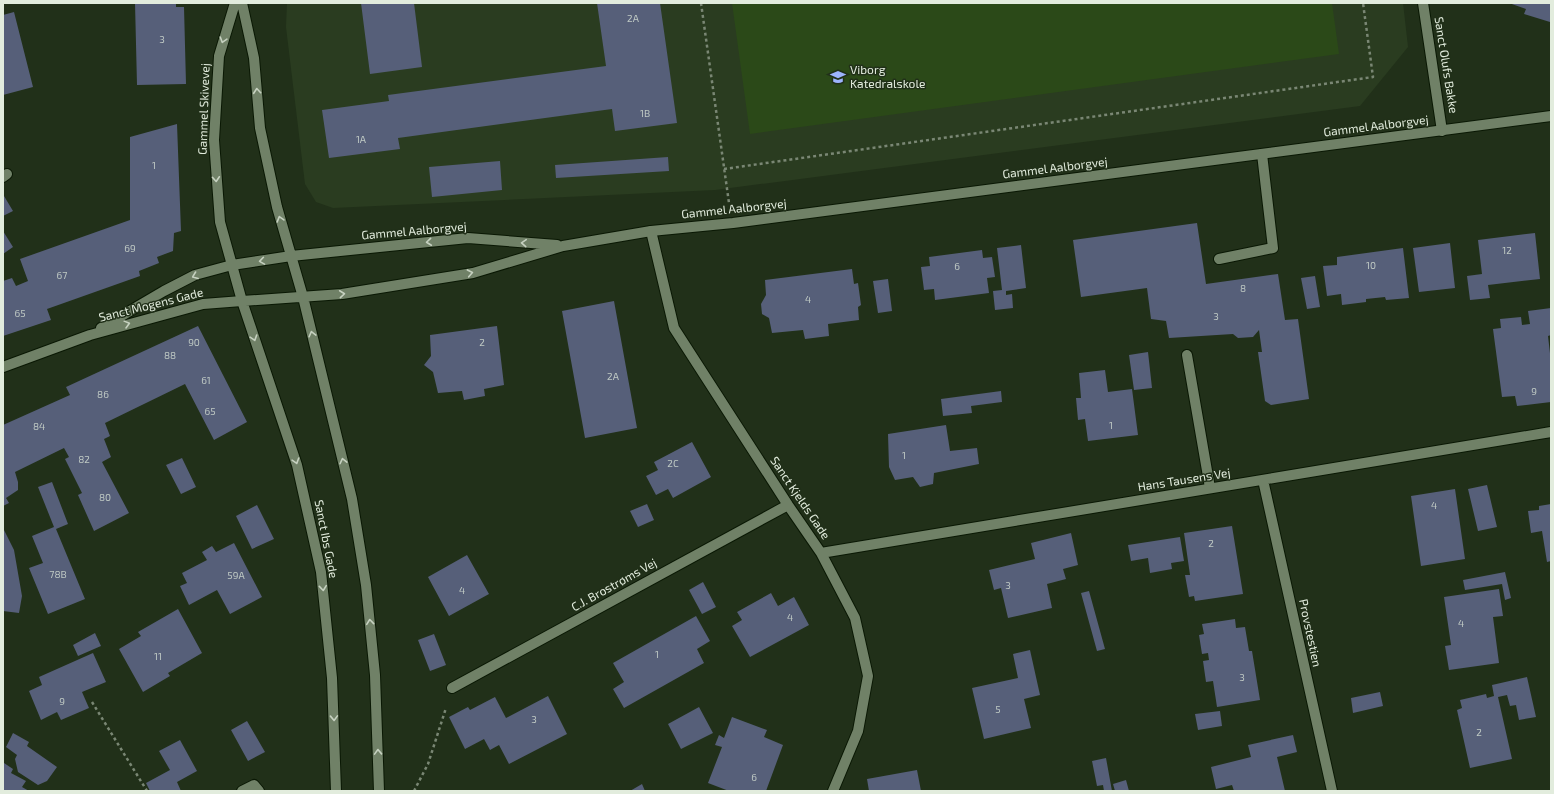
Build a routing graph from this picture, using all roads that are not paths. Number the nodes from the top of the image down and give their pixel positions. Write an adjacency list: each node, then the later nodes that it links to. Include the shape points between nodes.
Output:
1 (235, 3): 11 (street, Gammel Skivevej, one-way to 11, via 218,56 214,140 220,222)
2 (242, 3): 9 (street, one-way to 2, via 277,207 260,128 254,58)
3 (1423, 3): 5 (street, Sanct Olufs Bakke)
4 (1551, 116): 5 (street, Gammel Aalborgvej)
5 (1442, 131): 6 (street, Gammel Aalborgvej)
6 (1262, 154): 7 (street, Gammel Aalborgvej, via 733,223); 10 (street, via 1273,248)
7 (651, 230): 8 (street, Gammel Aalborgvej); 20 (street, Sanct Kjelds Gade, via 674,328)
8 (563, 246): 9 (street, Gammel Aalborgvej, one-way to 9, via 468,238); 12 (street, Gammel Aalborgvej, one-way to 8, via 342,294 473,273)
9 (291, 256): 11 (street, Gammel Aalborgvej, one-way to 11); 12 (street)
10 (1219, 259)
11 (232, 265): 13 (street, Gammel Skivevej); 14 (street, Sanct Mogens Gade, one-way to 14, via 195,275)
12 (303, 297): 13 (street, Sanct Mogens Gade); 26 (street, one-way to 12, via 375,674 366,585 352,499)
13 (242, 301): 14 (street, Sanct Mogens Gade, one-way to 13, via 204,304); 25 (street, Sanct Ibs Gade, one-way to 25, via 297,465 321,572 332,678)
14 (90, 335): 16 (street, Sanct Mogens Gade)
15 (1187, 355): 19 (street)
16 (3, 367)
17 (1551, 432): 18 (street, Hans Tausens Vej)
18 (1263, 480): 19 (street, Hans Tausens Vej); 28 (street, Provstestien)
19 (1210, 488): 21 (street, Hans Tausens Vej)
20 (788, 505): 21 (street, Sanct Kjelds Gade); 22 (street, C.J. Brostrøms Vej)
21 (821, 553): 27 (street, Sanct Kjelds Gade, via 855,618 868,676 858,730)
22 (452, 688)
23 (242, 791): 24 (street, via 254,785)
24 (259, 791)
25 (336, 791)
26 (379, 791)
27 (833, 791)
28 (1332, 791)

